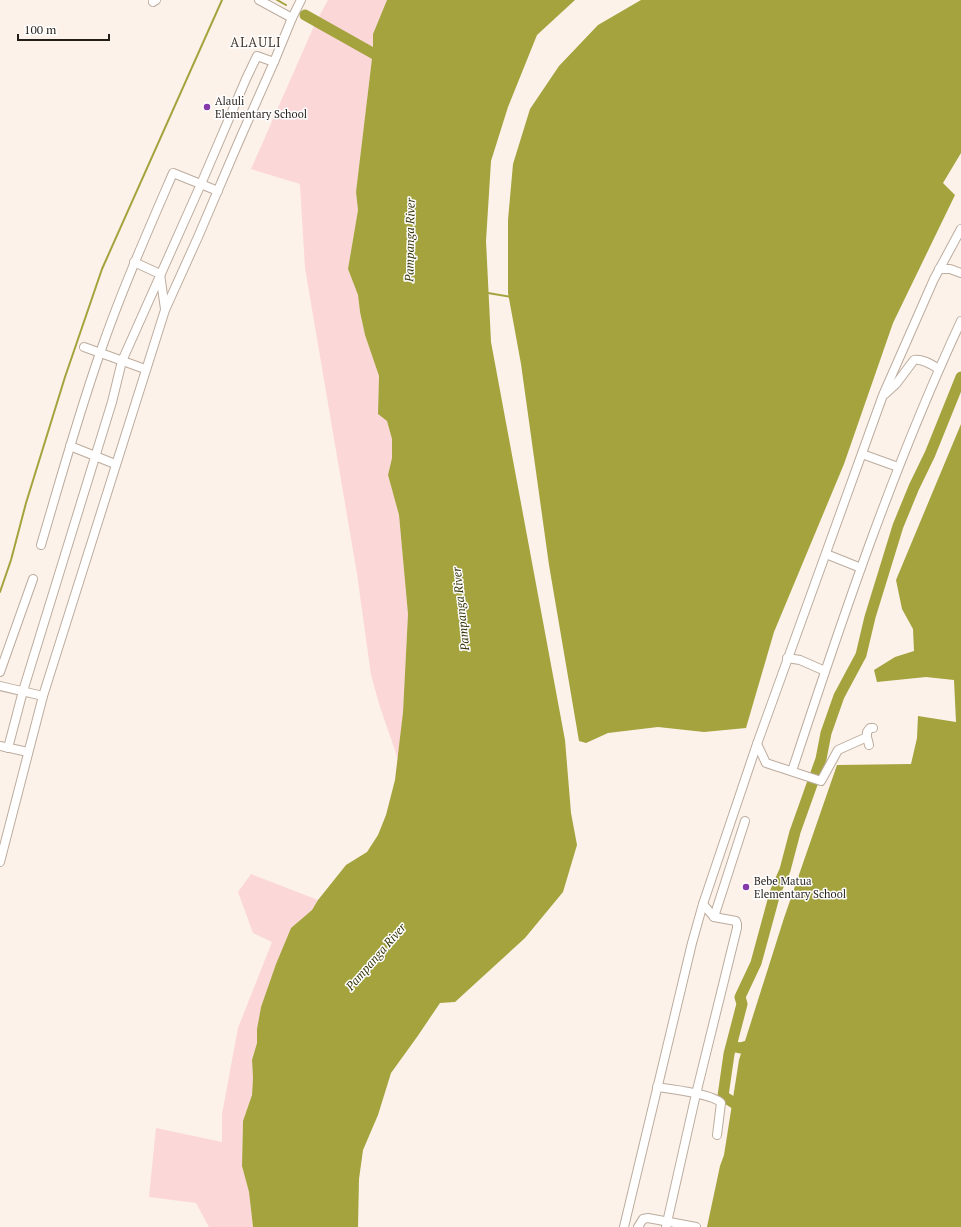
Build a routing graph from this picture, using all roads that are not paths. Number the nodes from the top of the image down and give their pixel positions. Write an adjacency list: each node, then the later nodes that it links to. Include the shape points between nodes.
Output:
1 (259, 0): 3 (street)
2 (300, 0): 3 (street)
3 (292, 18): 4 (street)
4 (274, 62): 5 (street, via 257,56); 6 (street)
5 (200, 184): 6 (street); 8 (street, via 173,173); 11 (street)
6 (218, 191): 12 (street)
7 (961, 230): 9 (street)
8 (134, 262): 11 (street); 15 (street)
9 (939, 269): 10 (street); 19 (street)
10 (961, 273)
11 (160, 274): 12 (street); 16 (street)
12 (165, 310): 17 (street)
13 (961, 321): 18 (street)
14 (84, 347): 15 (street)
15 (100, 353): 16 (street); 20 (street)
16 (122, 361): 17 (street); 22 (street)
17 (145, 369): 23 (street)
18 (939, 369): 19 (street, via 923,360 914,360 896,384); 24 (street)
19 (883, 395): 21 (street)
20 (70, 446): 22 (street); 25 (street)
21 (862, 454): 24 (street); 26 (street)
22 (95, 457): 23 (street); 33 (street)
23 (115, 464): 34 (street)
24 (898, 467): 27 (street)
25 (41, 545)
26 (826, 554): 27 (street); 29 (street)
27 (861, 568): 30 (street)
28 (33, 578): 31 (street)
29 (787, 658): 30 (street, via 800,660); 37 (street)
30 (825, 671): 41 (street)
31 (0, 672)
32 (0, 686): 33 (street)
33 (22, 691): 34 (street); 39 (street)
34 (43, 696): 40 (street)
35 (873, 728): 36 (street, via 867,732)
36 (867, 737): 38 (street); 41 (street, via 838,750 821,781)
37 (757, 744): 41 (street, via 766,763); 44 (street)
38 (869, 745)
39 (4, 747): 40 (street)
40 (28, 752): 43 (street)
41 (792, 771)
42 (745, 821): 45 (street)
43 (0, 862)
44 (703, 904): 45 (street); 46 (street)
45 (714, 917): 47 (street, via 736,921 737,928)
46 (657, 1087): 47 (street); 50 (street)
47 (696, 1094): 48 (street, via 718,1099 721,1103); 49 (street)
48 (717, 1135)
49 (667, 1224): 51 (street, via 648,1218 643,1219); 52 (street)
50 (624, 1227)
51 (638, 1227)
52 (696, 1227)

